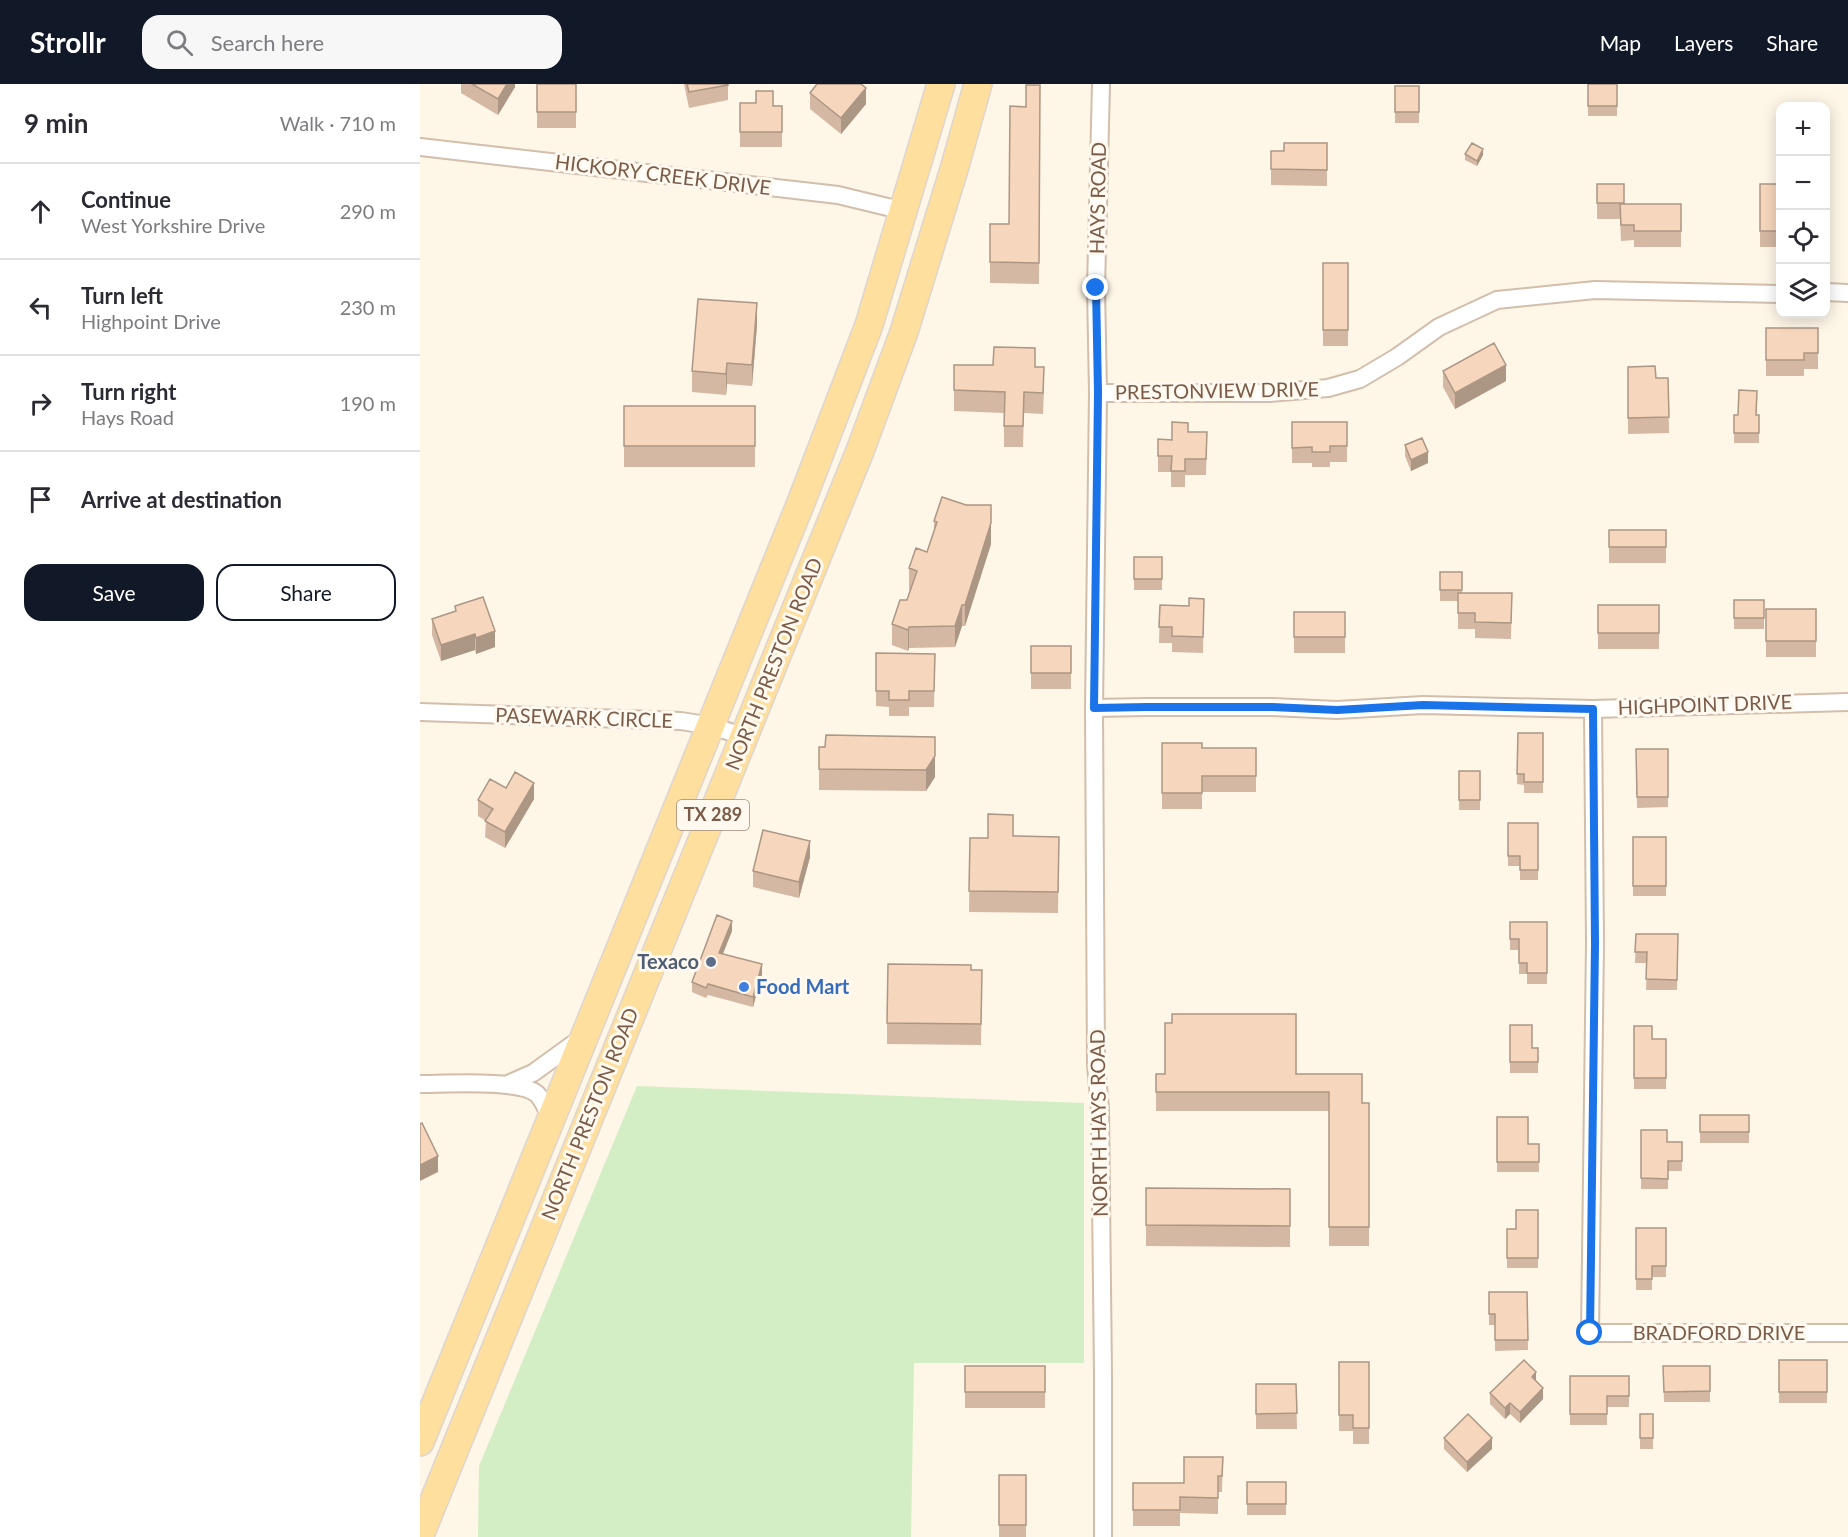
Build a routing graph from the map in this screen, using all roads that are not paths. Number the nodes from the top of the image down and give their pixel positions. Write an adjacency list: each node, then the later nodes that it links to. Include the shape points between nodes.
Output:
1 (941, 84): 5 (main road, NORTH PRESTON ROAD / TX 289)
2 (978, 84): 15 (main road, NORTH PRESTON ROAD / TX 289, via 904,332)
3 (1101, 84): 9 (street, HAYS ROAD, via 1096,288)
4 (420, 147): 5 (street, HICKORY CREEK DRIVE, via 838,195)
5 (904, 211): 14 (main road, NORTH PRESTON ROAD / TX 289, via 864,336)
6 (1830, 292): 7 (street)
7 (1848, 293)
8 (1776, 294): 9 (street, PRESTONVIEW DRIVE, via 1595,290 1497,300 1439,327 1360,379 1328,388 1278,393)
9 (1098, 393): 11 (street, HAYS ROAD)
10 (1848, 702): 12 (street, HIGHPOINT DRIVE)
11 (1094, 708): 12 (street, HIGHPOINT DRIVE, via 1337,710 1423,705); 23 (street, NORTH HAYS ROAD)
12 (1593, 709): 20 (street, BRADFORD DRIVE, via 1595,943 1590,1333)
13 (420, 712): 14 (street, PASEWARK CIRCLE)
14 (712, 726): 15 (street, PASEWARK CIRCLE); 16 (main road, NORTH PRESTON ROAD / TX 289)
15 (745, 737): 22 (main road, NORTH PRESTON ROAD / TX 289)
16 (586, 1034): 18 (street, via 533,1073); 19 (main road, NORTH PRESTON ROAD / TX 289)
17 (420, 1084): 18 (street)
18 (507, 1084): 19 (street, via 538,1094)
19 (551, 1119): 21 (main road, NORTH PRESTON ROAD / TX 289)
20 (1848, 1333)
21 (420, 1442)
22 (420, 1535)
23 (1103, 1537)

